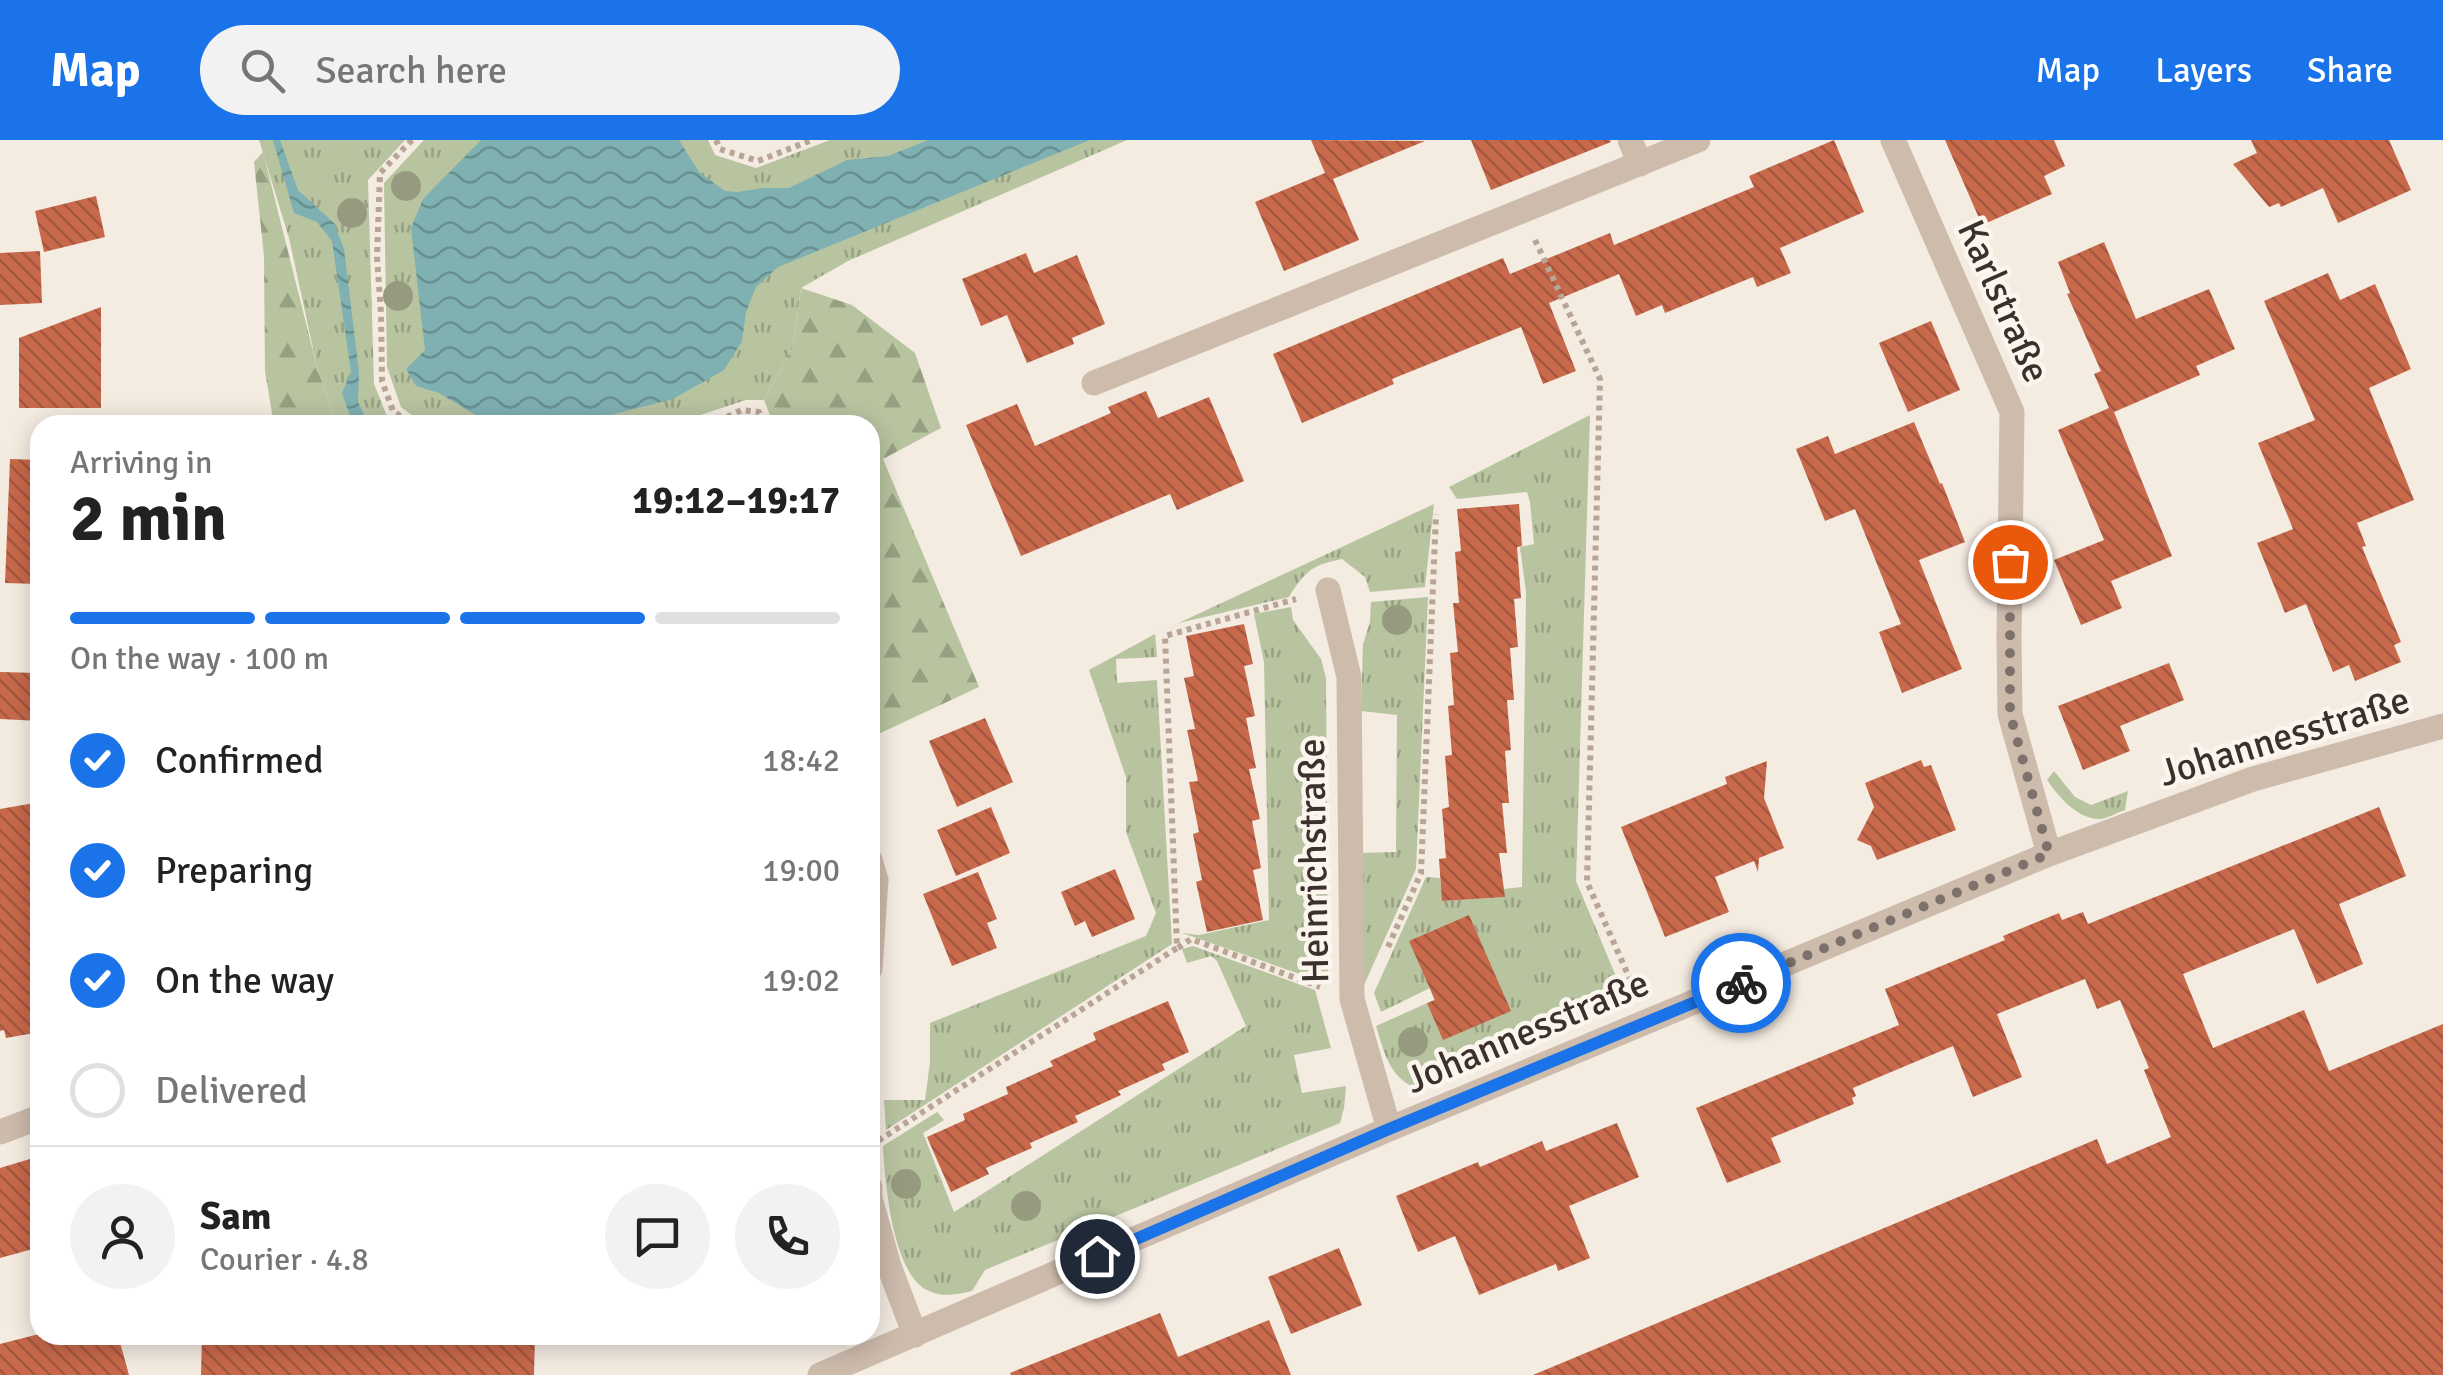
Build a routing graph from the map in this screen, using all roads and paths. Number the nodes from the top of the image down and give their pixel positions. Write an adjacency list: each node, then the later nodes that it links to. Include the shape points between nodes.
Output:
1 (412, 140): 9 (path, via 380,172 382,381)
2 (716, 140): 3 (path, via 720,148 758,161)
3 (812, 140)
4 (1698, 140): 6 (street)
5 (1893, 140): 15 (street, Karlstraße, via 2012,412 2010,714)
6 (1635, 152): 7 (street)
7 (1522, 210): 8 (street); 19 (path, via 1600,379 1588,882)
8 (1094, 383)
9 (399, 415)
10 (731, 415): 11 (path)
11 (760, 415)
12 (1436, 514): 17 (path, via 1421,873)
13 (1328, 590): 16 (path, via 1165,636); 18 (street, Heinrichstraße, via 1349,677)
14 (2443, 726): 15 (street, Johannesstraße, via 2253,779)
15 (2049, 854): 19 (street, Johannesstraße)
16 (1177, 948): 18 (path, via 1192,939); 23 (path)
17 (1381, 963)
18 (1352, 999): 21 (street, Heinrichstraße)
19 (1649, 1021): 21 (street, Johannesstraße)
20 (30, 1121): 22 (street)
21 (1389, 1129): 25 (street, Johannesstraße)
22 (0, 1132)
23 (880, 1140)
24 (880, 1234): 25 (street)
25 (915, 1334): 26 (street, Johannesstraße)
26 (820, 1375)

